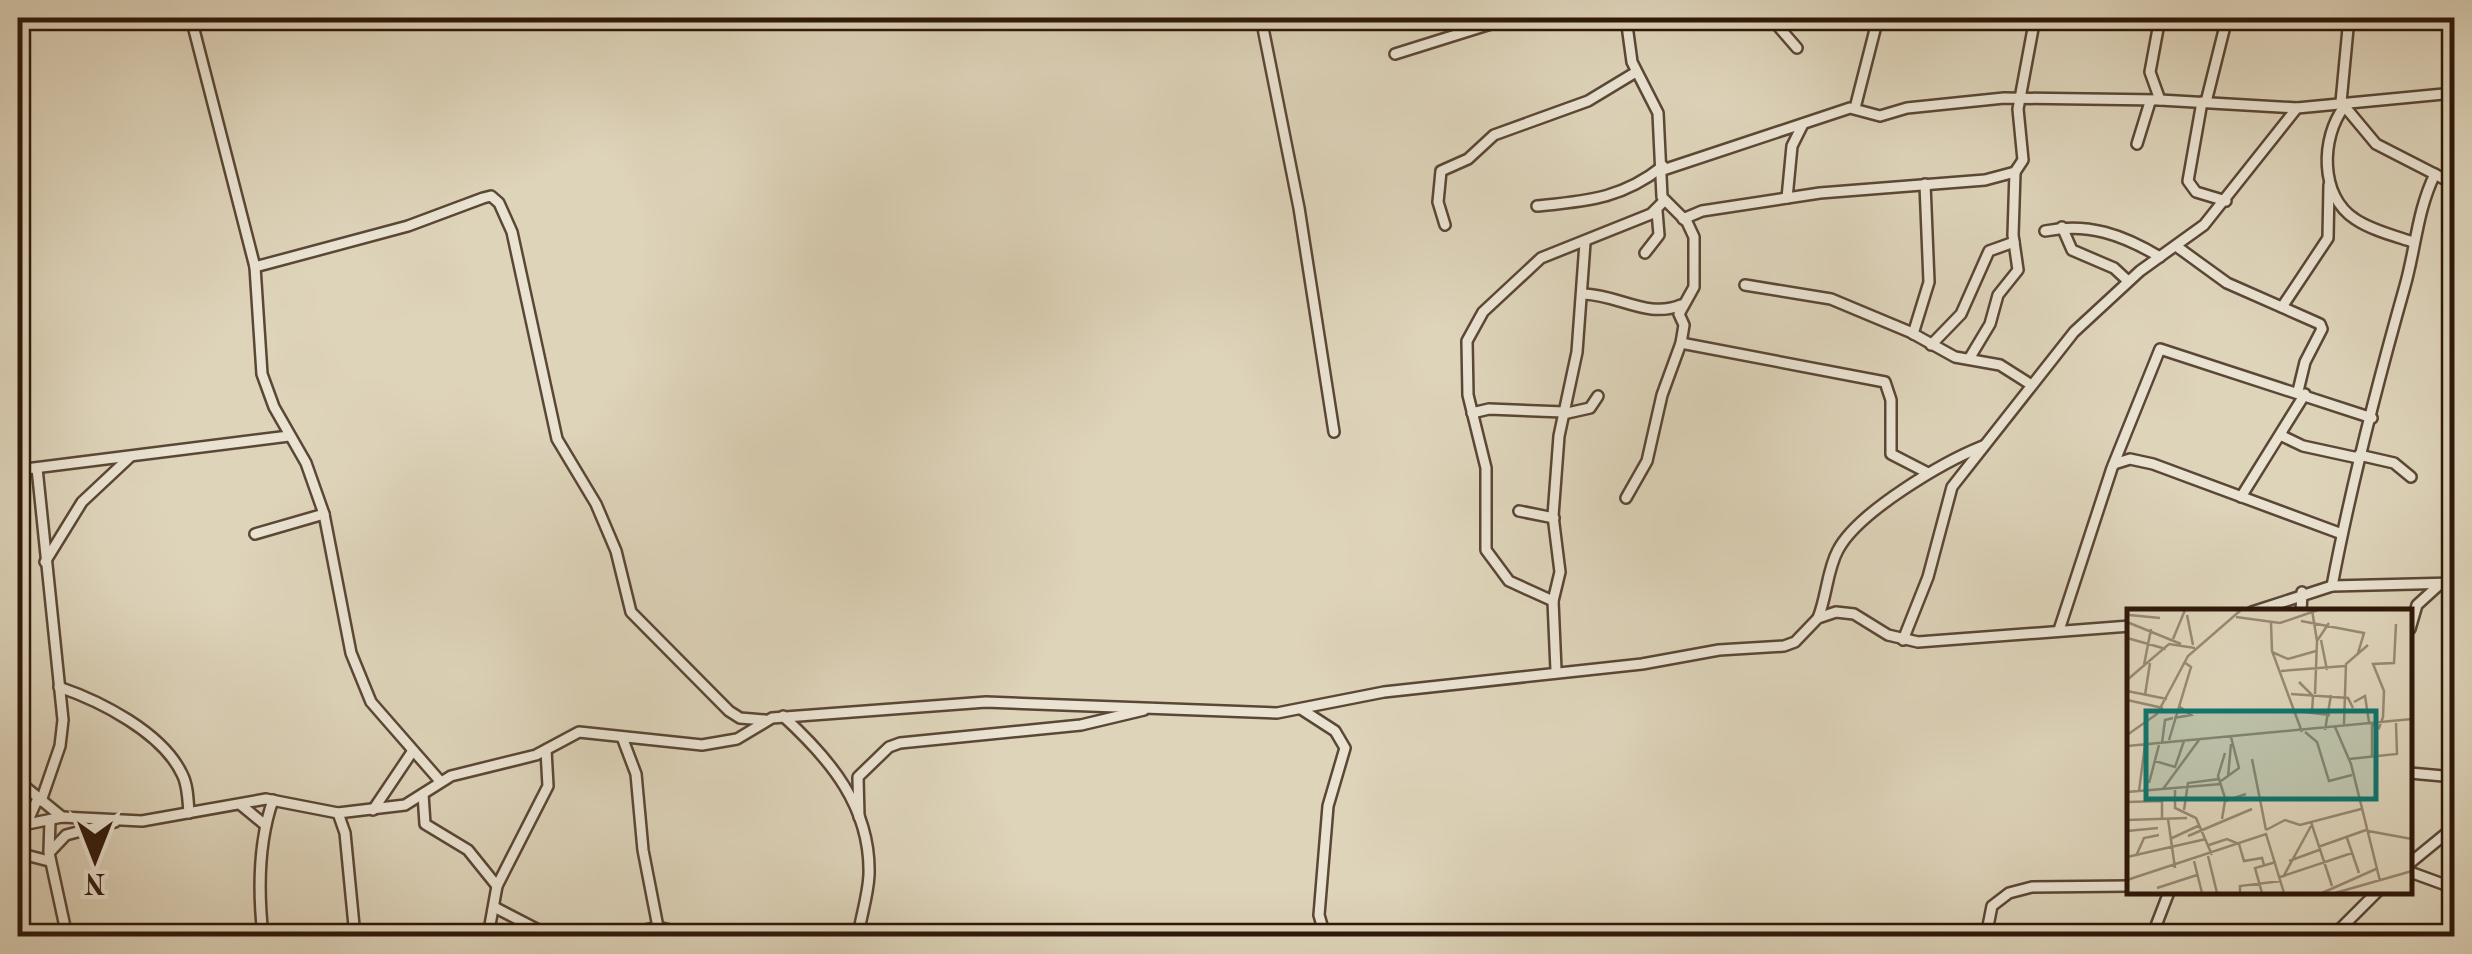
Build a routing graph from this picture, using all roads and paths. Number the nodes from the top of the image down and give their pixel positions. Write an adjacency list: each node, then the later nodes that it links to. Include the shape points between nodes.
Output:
1 (192, 18): 44 (street)
2 (1260, 18): 60 (street)
3 (1510, 18): 12 (street)
4 (1626, 18): 13 (street)
5 (1770, 18): 11 (street)
6 (1878, 18): 19 (street)
7 (2035, 18): 15 (street)
8 (2160, 18): 16 (street, via 2150,72)
9 (2226, 18): 17 (street)
10 (2349, 18): 18 (street)
11 (1797, 48)
12 (1395, 54)
13 (1636, 72): 23 (street, via 1657,108); 35 (street, via 1588,101 1494,135 1468,159 1441,171 1438,202)
14 (2454, 93): 18 (street)
15 (2021, 98): 16 (street); 19 (street, via 1880,116); 24 (street, via 2023,160)
16 (2155, 101): 17 (street); 22 (street)
17 (2204, 102): 20 (street); 31 (street, via 2188,180 2196,192)
18 (2343, 104): 20 (street); 25 (street, via 2376,144); 28 (street, via 2329,140)
19 (1854, 108): 21 (street)
20 (2297, 108): 31 (street)
21 (1804, 122): 23 (street); 29 (street, via 1792,146)
22 (2137, 144)
23 (1664, 168): 30 (street); 32 (street, via 1604,198)
24 (2015, 172): 26 (street); 38 (street)
25 (2435, 174): 27 (street); 39 (street)
26 (1925, 184): 29 (street); 50 (street, via 1930,277)
27 (2454, 184)
28 (2329, 185): 39 (street, via 2355,220); 49 (street, via 2328,238)
29 (1787, 198): 34 (street)
30 (1664, 200): 33 (street); 34 (street)
31 (2226, 202): 41 (street)
32 (1537, 206)
33 (1656, 212): 40 (street); 42 (street, via 1659,235)
34 (1683, 218): 48 (street, via 1695,252 1694,287)
35 (1445, 225)
36 (2062, 228): 37 (street); 43 (street, via 2103,230); 45 (street, via 2072,250)
37 (2045, 231)
38 (2014, 242): 52 (street, via 1989,252 1961,314); 53 (street, via 2017,275 1998,294)
39 (2413, 242): 59 (street)
40 (1585, 243): 47 (street); 57 (street, via 1537,261 1478,318 1466,350)
41 (2176, 246): 43 (street); 49 (street, via 2217,278)
42 (1645, 253)
43 (2160, 258): 45 (street)
44 (255, 267): 61 (street, via 262,374); 96 (street, via 408,226 482,198 499,203 512,232 557,439 610,535 631,612 730,710)
45 (2128, 281): 54 (street)
46 (1746, 285): 50 (street, via 1832,300)
47 (1584, 294): 48 (street, via 1651,312); 58 (street)
48 (1684, 304): 51 (street)
49 (2282, 306): 55 (street, via 2322,326)
50 (1913, 334): 52 (street)
51 (1681, 343): 69 (street, via 1885,382 1892,400 1891,454); 72 (street, via 1647,461)
52 (1931, 346): 53 (street)
53 (1969, 359): 54 (street, via 2000,365)
54 (2030, 384): 63 (street)
55 (2302, 392): 59 (street); 62 (street); 66 (street, via 2160,349)
56 (1598, 396): 58 (street, via 1590,408)
57 (1472, 413): 58 (street); 83 (street, via 1486,468 1486,550 1508,581)
58 (1563, 413): 75 (street)
59 (2372, 418): 64 (street)
60 (1334, 432)
61 (289, 436): 65 (street); 74 (street)
62 (2280, 436): 64 (street); 71 (street)
63 (1984, 446): 69 (street); 90 (street, via 1952,488)
64 (2358, 456): 70 (street, via 2394,463); 77 (street)
65 (130, 457): 67 (street); 78 (street, via 82,502)
66 (2114, 464): 71 (street, via 2138,459); 89 (street)
67 (37, 468): 68 (street); 78 (street)
68 (18, 470)
69 (1926, 472): 86 (street, via 1846,538)
70 (2410, 477)
71 (2241, 497): 77 (street)
72 (1626, 498)
73 (1520, 511): 75 (street)
74 (324, 514): 76 (street); 99 (street, via 356,667 371,702)
75 (1554, 518): 83 (street, via 1560,572)
76 (254, 534)
77 (2342, 534): 81 (street)
78 (44, 564): 92 (street)
79 (2454, 583): 80 (street)
80 (2442, 584): 81 (street); 87 (street, via 2417,605)
81 (2332, 586): 82 (street)
82 (2302, 592): 84 (street); 85 (street)
83 (1554, 601): 91 (street)
84 (2260, 609)
85 (2302, 609)
86 (1818, 618): 90 (street, via 1854,614); 91 (street, via 1784,646)
87 (2412, 622)
88 (2127, 626): 89 (street)
89 (2058, 630): 90 (street)
90 (1903, 640)
91 (1556, 670): 94 (street)
92 (59, 687): 105 (street, via 62,734); 110 (street, via 94,700 163,750 182,772)
93 (1156, 707): 94 (street); 95 (street, via 986,702); 113 (street, via 1081,725 889,747 858,777)
94 (1301, 709): 140 (street, via 1335,731 1345,748 1328,806 1318,915)
95 (783, 716): 96 (street); 113 (street, via 836,768)
96 (765, 720): 97 (street, via 743,736 702,745)
97 (622, 737): 98 (street, via 579,732); 130 (street, via 636,774)
98 (546, 750): 103 (street); 124 (street, via 544,797)
99 (412, 752): 103 (street); 108 (street)
100 (2412, 773): 101 (street)
101 (2454, 777)
102 (18, 780): 105 (street)
103 (440, 781): 104 (street)
104 (423, 794): 108 (street); 124 (street, via 425,824 468,850)
105 (39, 799): 112 (street); 117 (street)
106 (273, 800): 107 (street); 111 (street); 116 (street)
107 (238, 804): 110 (street); 116 (street)
108 (373, 810): 109 (street)
109 (354, 812): 111 (street); 119 (street)
110 (189, 813): 114 (street)
111 (338, 813): 119 (street)
112 (62, 817): 114 (street); 115 (street)
113 (860, 817): 139 (street, via 869,872)
114 (128, 820): 121 (street, via 66,835)
115 (50, 821): 117 (street); 121 (street)
116 (264, 824): 132 (street)
117 (22, 825)
118 (2454, 827): 122 (street)
119 (345, 834): 133 (street)
120 (18, 853): 121 (street)
121 (49, 857): 131 (street)
122 (2412, 861)
123 (2412, 873): 126 (street)
124 (497, 886): 129 (street)
125 (2127, 886): 141 (street, via 2018,890 1992,906)
126 (2454, 888)
127 (2168, 894): 142 (street)
128 (2370, 894): 143 (street)
129 (496, 908): 134 (street); 135 (street)
130 (658, 927): 136 (street); 137 (street)
131 (67, 936)
132 (263, 936)
133 (354, 936)
134 (488, 936)
135 (550, 936)
136 (618, 936)
137 (681, 936): 138 (street)
138 (694, 936)
139 (858, 936)
140 (1325, 936)
141 (1986, 936)
142 (2152, 936)
143 (2334, 936)

